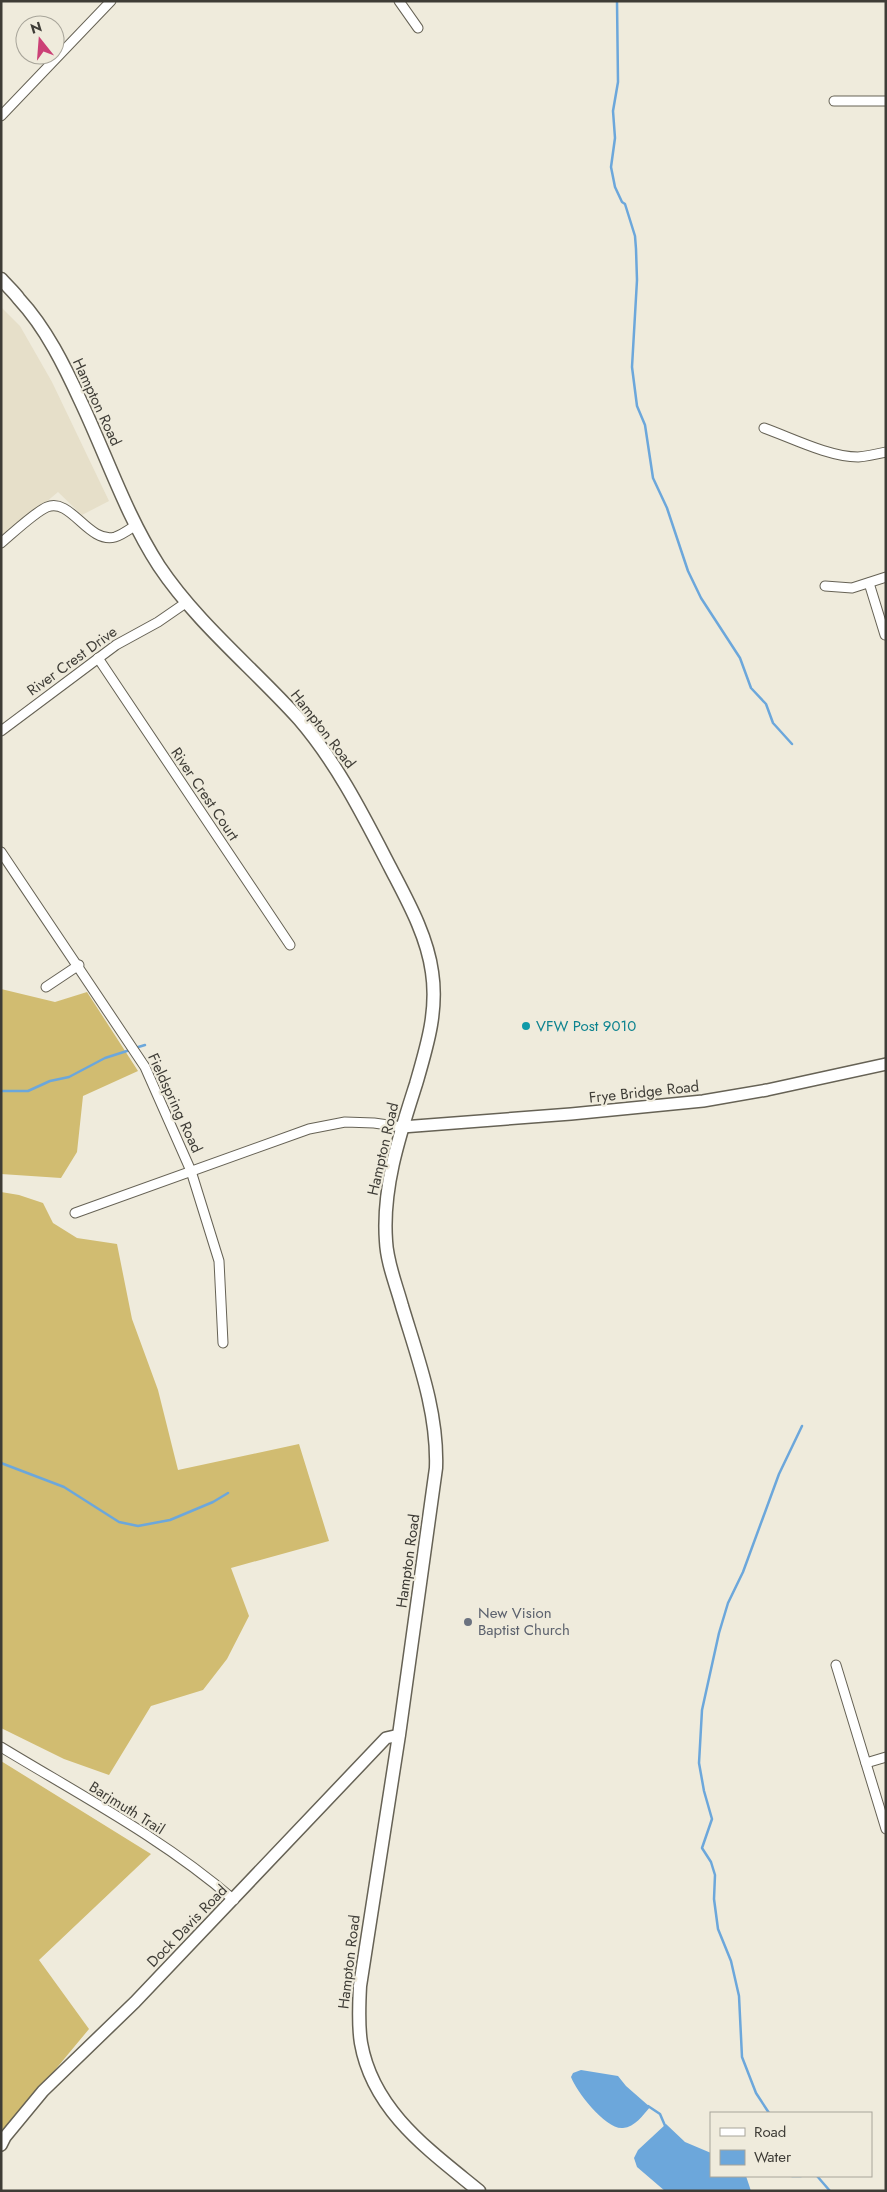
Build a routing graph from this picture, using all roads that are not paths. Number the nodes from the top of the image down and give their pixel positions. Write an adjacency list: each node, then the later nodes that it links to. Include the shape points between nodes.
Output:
1 (111, 1): 6 (street)
2 (399, 1): 3 (street)
3 (418, 28)
4 (834, 101): 5 (street)
5 (886, 102)
6 (1, 116)
7 (1, 279): 10 (main road, Hampton Road, via 41,328 67,374)
8 (764, 428): 9 (street, via 834,454 859,457)
9 (886, 452)
10 (136, 525): 11 (street, via 117,536 103,536 88,529 62,507 53,505 44,508); 15 (main road, Hampton Road, via 160,567)
11 (1, 543)
12 (886, 577): 13 (street)
13 (869, 582): 14 (street, via 852,588); 16 (street)
14 (825, 586)
15 (187, 602): 17 (street, River Crest Drive); 24 (main road, Hampton Road, via 282,701 320,746 357,805 416,920 432,968 434,1003 426,1048)
16 (886, 635)
17 (98, 658): 18 (street, River Crest Drive); 20 (street, River Crest Court)
18 (1, 731)
19 (1, 852): 21 (street, Fieldspring Road)
20 (290, 945)
21 (79, 965): 22 (street); 25 (street, Fieldspring Road, via 145,1067)
22 (46, 988)
23 (886, 1064): 24 (street, Frye Bridge Road, via 703,1101)
24 (402, 1127): 25 (street, via 344,1122 309,1129); 29 (main road, Hampton Road, via 388,1187 386,1243 390,1268 429,1392 437,1448 431,1514)
25 (191, 1171): 26 (street); 27 (street, Fieldspring Road, via 219,1261)
26 (76, 1213)
27 (223, 1343)
28 (836, 1664): 32 (street)
29 (399, 1735): 34 (street, Dock Davis Road, via 386,1738); 36 (main road, Hampton Road, via 360,1986 361,2042 376,2090 392,2114 414,2137)
30 (1, 1746): 34 (street, Barjmuth Trail, via 147,1835)
31 (886, 1757): 32 (street)
32 (866, 1763): 33 (street)
33 (886, 1829)
34 (234, 1900): 35 (street, Dock Davis Road, via 136,2002 43,2091)
35 (1, 2145)
36 (479, 2191)

